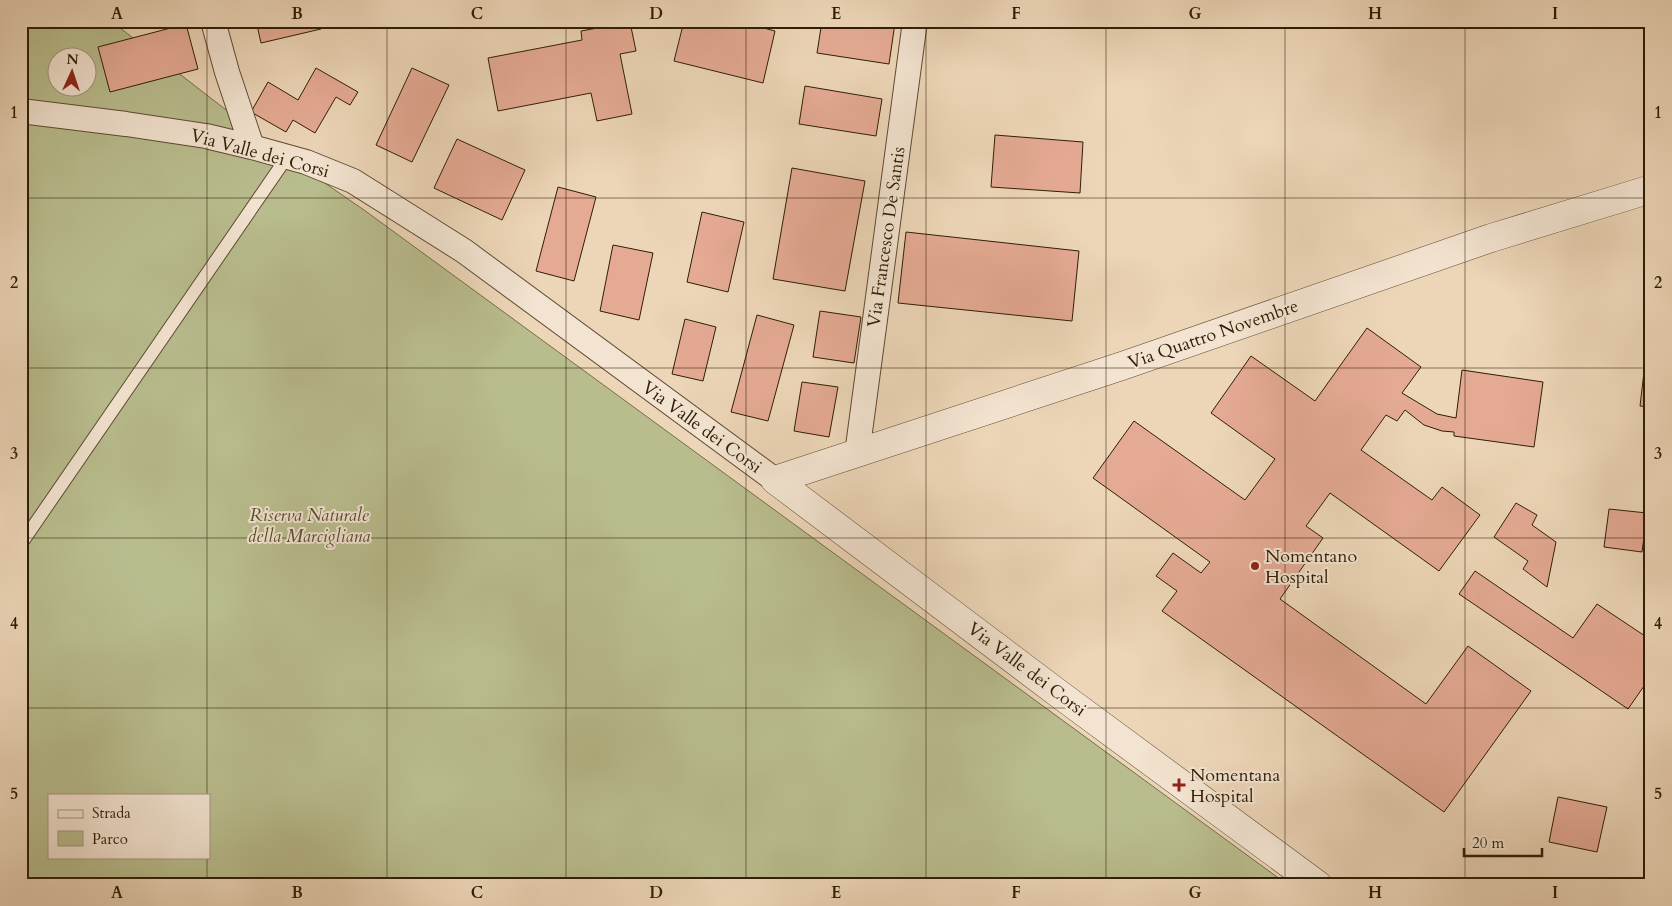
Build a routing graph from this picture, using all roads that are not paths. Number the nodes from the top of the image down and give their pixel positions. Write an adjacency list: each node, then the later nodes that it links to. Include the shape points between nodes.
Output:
1 (213, 21): 4 (street)
2 (915, 21): 7 (street, Via Francesco De Santis)
3 (21, 111): 4 (street, Via Valle dei Corsi, via 151,127)
4 (252, 147): 5 (street, Via Valle dei Corsi)
5 (287, 157): 8 (street, Via Valle dei Corsi, via 353,181 464,251); 9 (lane)
6 (1651, 189): 7 (street, Via Quattro Novembre, via 1491,238)
7 (857, 454): 8 (street, Via Quattro Novembre)
8 (775, 480): 10 (street, Via Valle dei Corsi)
9 (21, 544)
10 (1318, 885)

